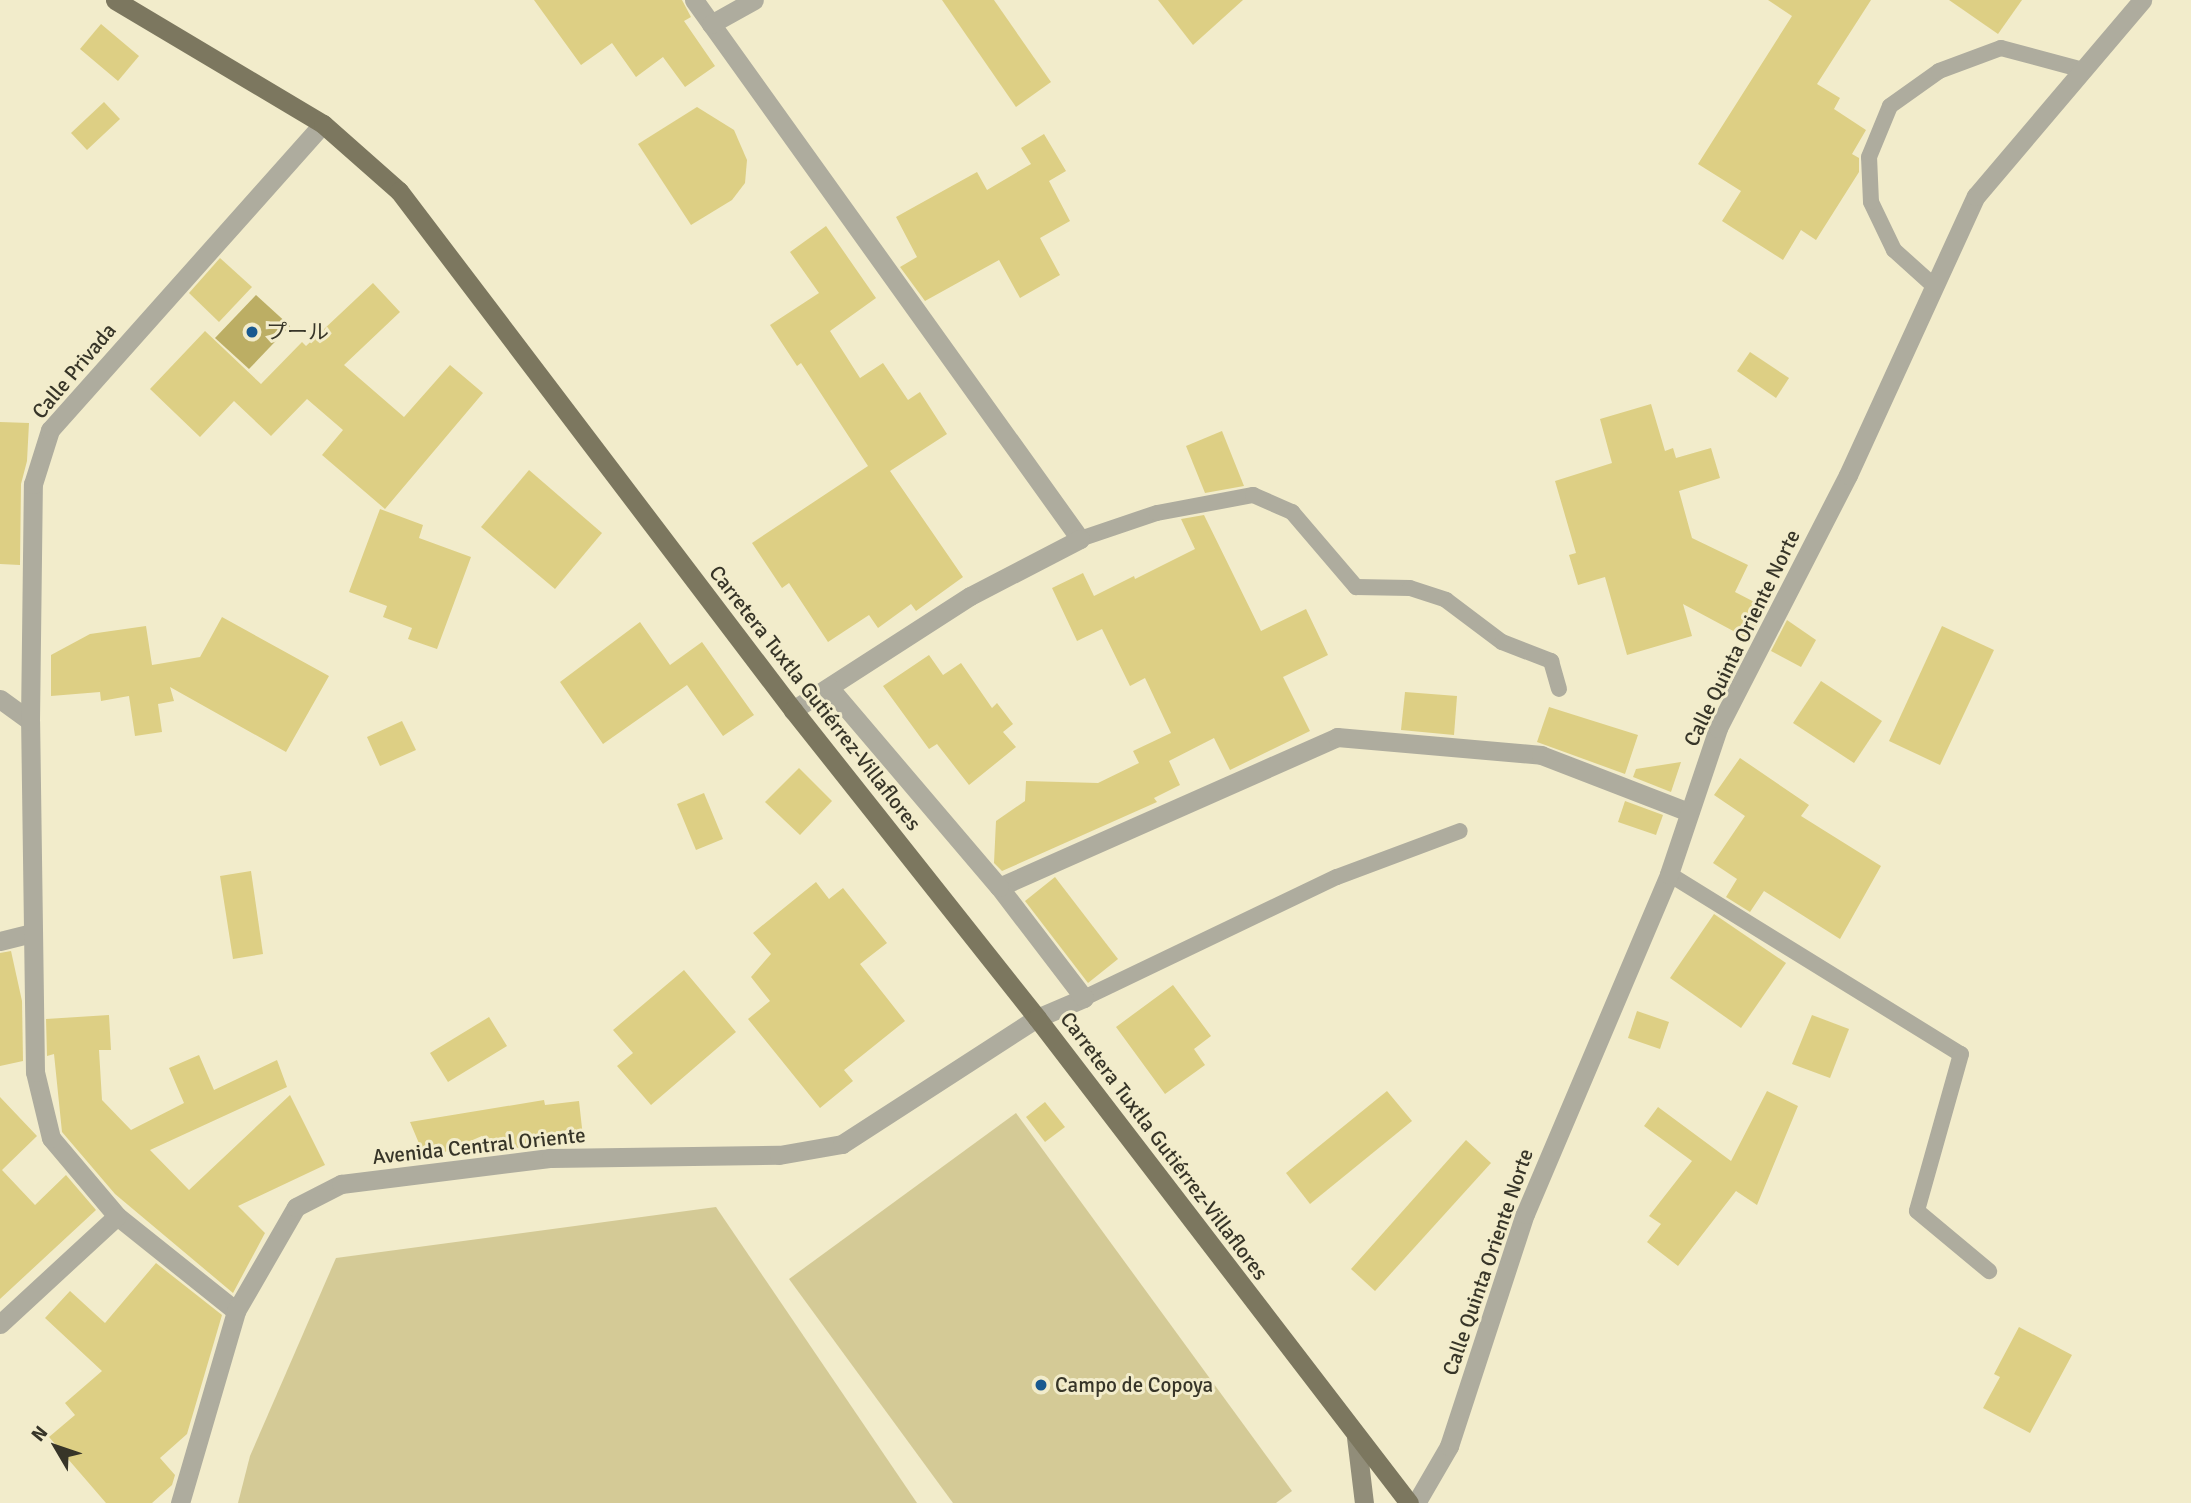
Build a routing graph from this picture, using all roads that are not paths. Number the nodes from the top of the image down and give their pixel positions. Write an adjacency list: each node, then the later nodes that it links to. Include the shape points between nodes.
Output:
1 (116, 0): 7 (main road, Carretera Tuxtla Gutiérrez-Villaflores)
2 (694, 0): 5 (street)
3 (754, 0): 5 (street)
4 (2142, 0): 6 (street, Calle Quinta Oriente Norte)
5 (711, 24): 9 (street)
6 (2083, 70): 8 (street, Calle Quinta Oriente Norte, via 1976,196); 8 (lane, via 2001,48 1939,71 1889,106 1870,157 1871,202 1894,250)
7 (323, 124): 13 (main road, Carretera Tuxtla Gutiérrez-Villaflores, via 399,191); 14 (street, Calle Privada, via 50,430 33,484)
8 (1934, 286): 15 (street, Calle Quinta Oriente Norte, via 1848,475 1718,729)
9 (1080, 539): 10 (street, via 970,596); 11 (lane, via 1157,513 1253,495 1292,512 1356,587 1409,588 1446,600 1502,642 1551,661)
10 (829, 687): 13 (street); 18 (street)
11 (1559, 689)
12 (0, 699): 14 (street)
13 (793, 710): 22 (main road, Carretera Tuxtla Gutiérrez-Villaflores)
14 (30, 721): 19 (street, Calle Privada)
15 (1689, 812): 17 (street, Calle Quinta Oriente Norte); 18 (street, via 1541,755 1337,737)
16 (1460, 831): 21 (lane, via 1338,877)
17 (1669, 874): 24 (lane, via 1961,1054 1917,1211); 31 (street, Calle Quinta Oriente Norte, via 1525,1214 1449,1446)
18 (999, 887): 21 (street)
19 (33, 933): 20 (street); 23 (street, Calle Privada, via 35,1072 51,1138)
20 (0, 941)
21 (1084, 998): 22 (street, Avenida Central Oriente)
22 (1037, 1018): 25 (street, Avenida Central Oriente, via 842,1144 779,1155 551,1158 341,1184 296,1208); 27 (main road, Carretera Tuxtla Gutiérrez-Villaflores)
23 (117, 1216): 25 (street, Calle Privada); 26 (street)
24 (1989, 1270)
25 (236, 1311): 28 (street, Avenida Central Oriente)
26 (0, 1324)
27 (1356, 1437): 29 (main road); 30 (main road, Carretera Tuxtla Gutiérrez-Villaflores)
28 (180, 1503)
29 (1364, 1503)
30 (1409, 1503)
31 (1416, 1503)

